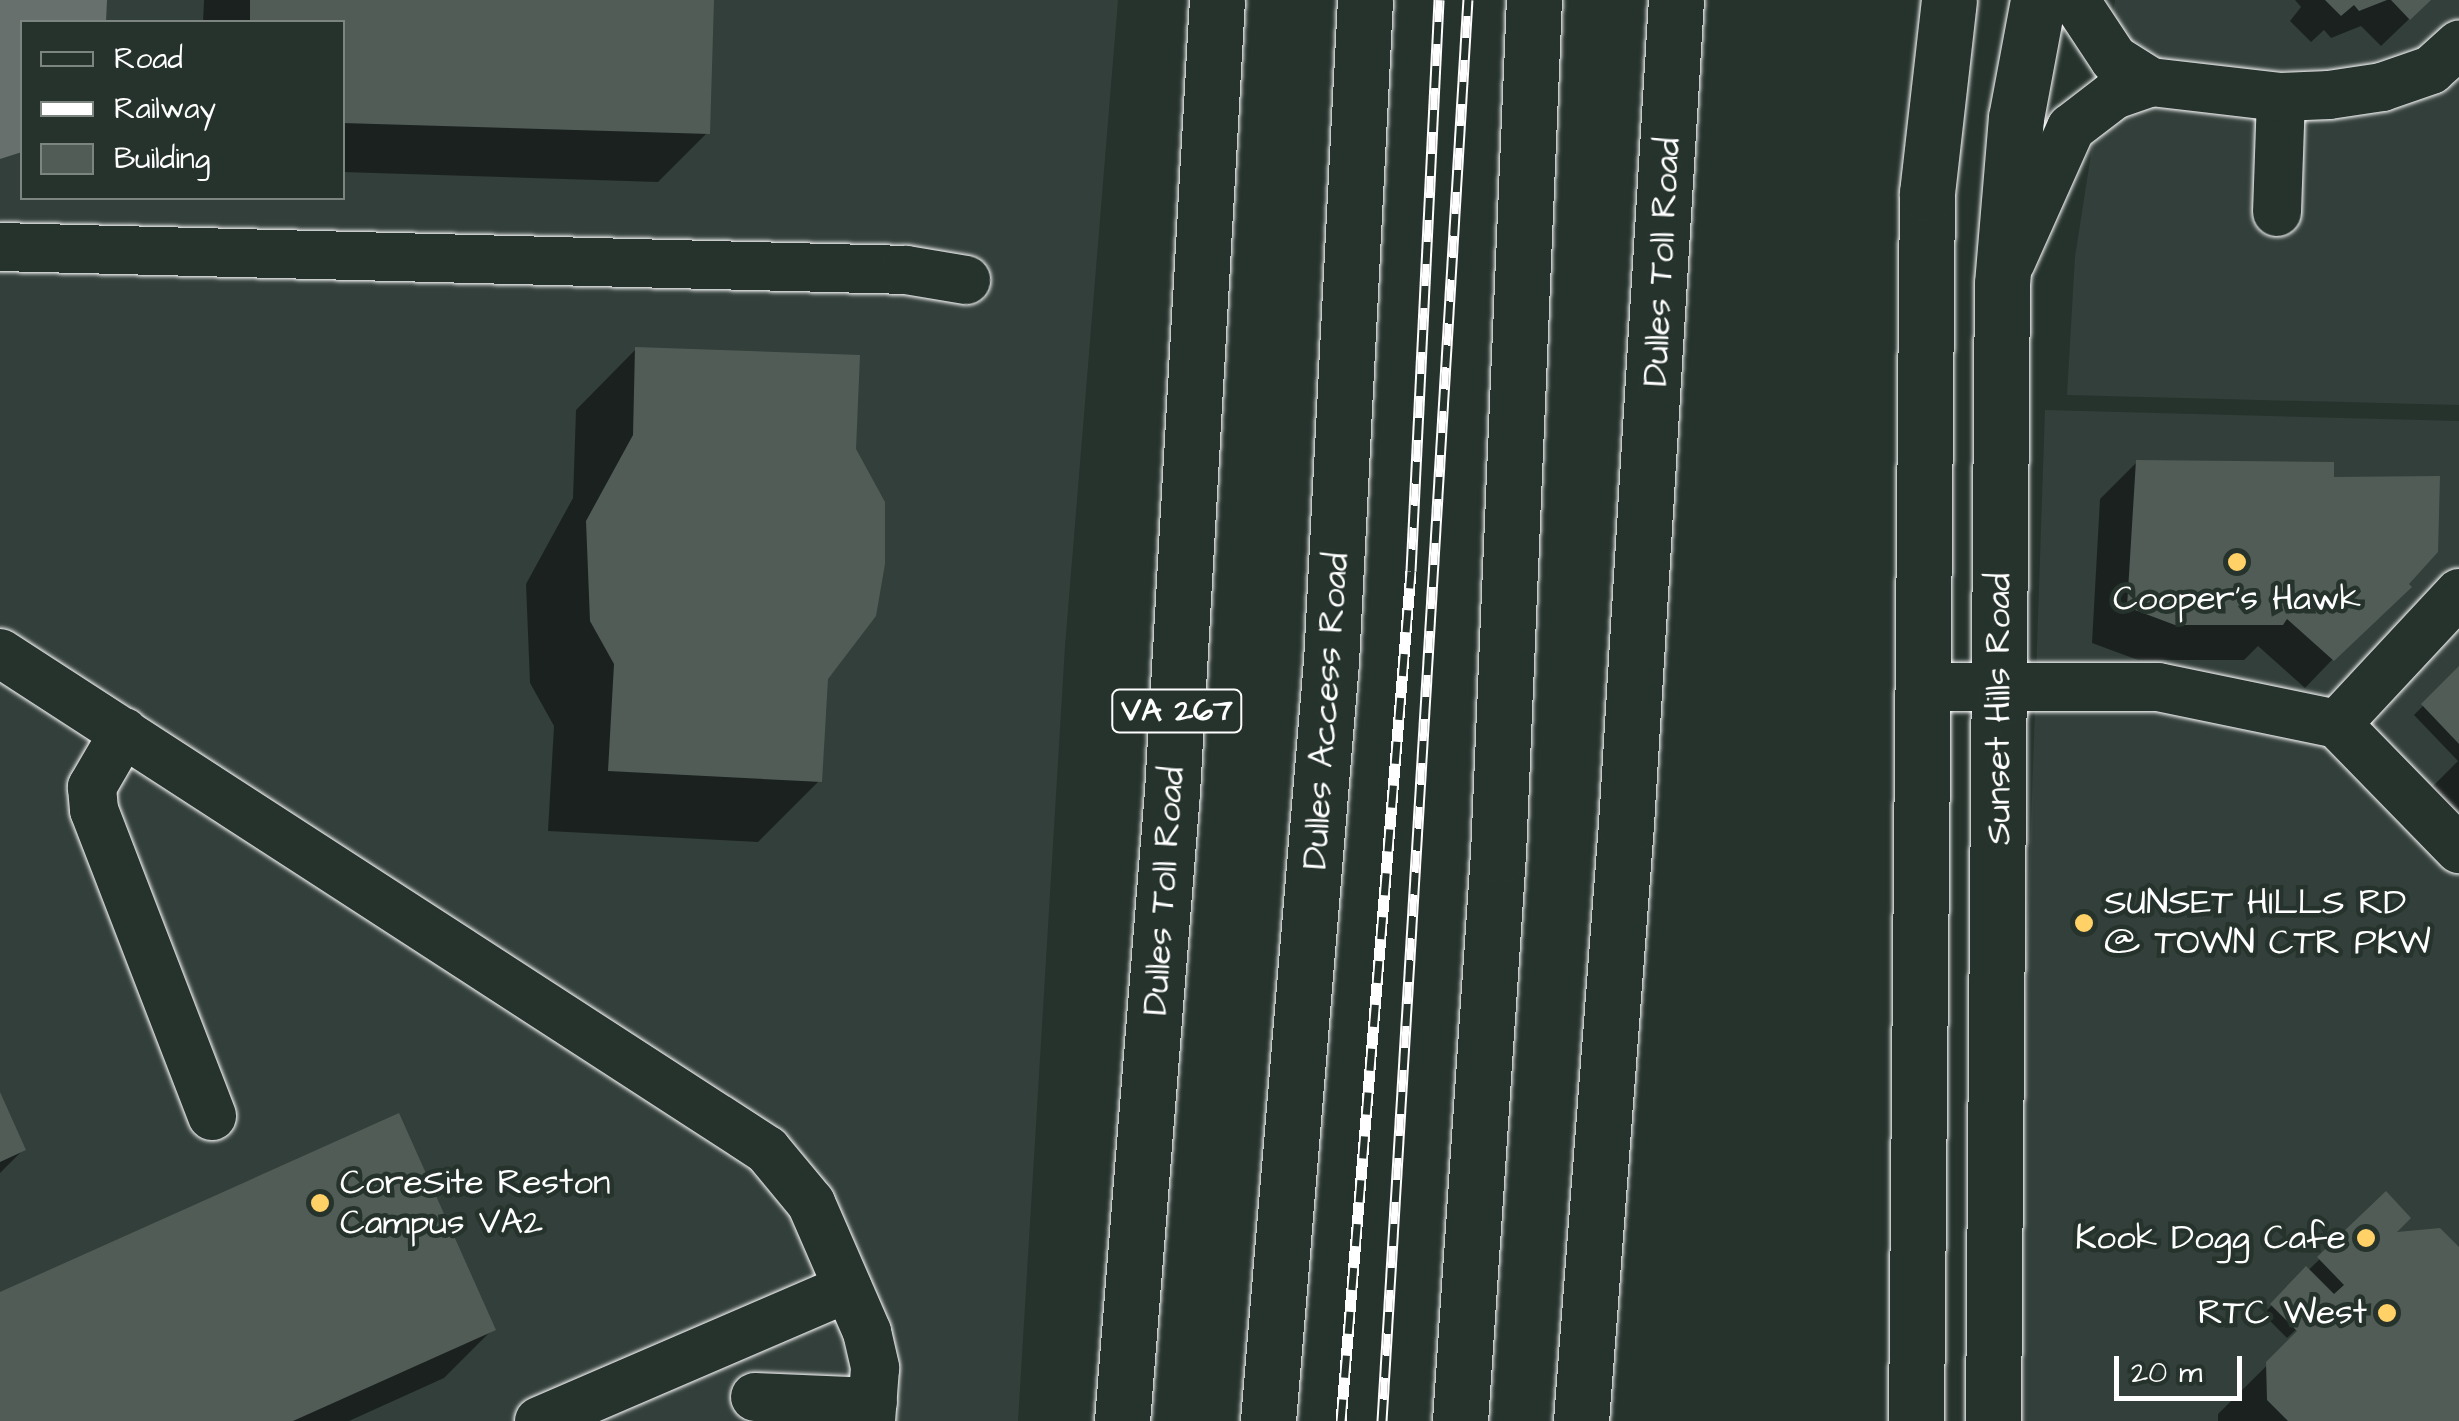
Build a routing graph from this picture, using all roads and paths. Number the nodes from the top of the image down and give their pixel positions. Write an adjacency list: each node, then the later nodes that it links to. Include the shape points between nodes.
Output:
1 (1217, 0): 28 (main road, Dulles Toll Road / VA 267, via 1172,792)
2 (1366, 0): 29 (main road, Dulles Access Road, via 1320,817)
3 (1534, 0): 30 (main road, via 1498,854)
4 (1676, 0): 31 (main road, Dulles Toll Road, via 1629,784)
5 (1949, 0): 17 (main road, via 1927,193)
6 (2038, 0): 14 (main road, Sunset Hills Road, via 2016,118)
7 (2075, 0): 9 (lane, via 2114,59)
8 (2459, 45): 10 (lane, via 2432,70 2382,88)
9 (2150, 82): 10 (lane); 14 (lane, via 2091,108 2071,128)
10 (2281, 97): 11 (lane)
11 (2278, 212)
12 (0, 247): 13 (lane, via 906,270)
13 (966, 280)
14 (2002, 284): 18 (main road, Sunset Hills Road)
15 (2459, 592): 19 (lane)
16 (0, 653): 20 (lane)
17 (1922, 686): 18 (lane); 32 (main road)
18 (2000, 686): 19 (lane, via 2158,687); 33 (main road, Sunset Hills Road)
19 (2336, 724): 21 (lane)
20 (124, 732): 22 (lane, via 92,787 94,810); 23 (lane, via 755,1141 800,1185)
21 (2459, 849)
22 (212, 1116)
23 (848, 1288): 24 (lane); 26 (lane, via 873,1351)
24 (744, 1330): 25 (lane, via 755,1361); 27 (lane)
25 (753, 1409): 26 (lane)
26 (872, 1412)
27 (539, 1421)
28 (1122, 1421)
29 (1268, 1421)
30 (1460, 1421)
31 (1581, 1421)
32 (1916, 1421)
33 (1992, 1421)

